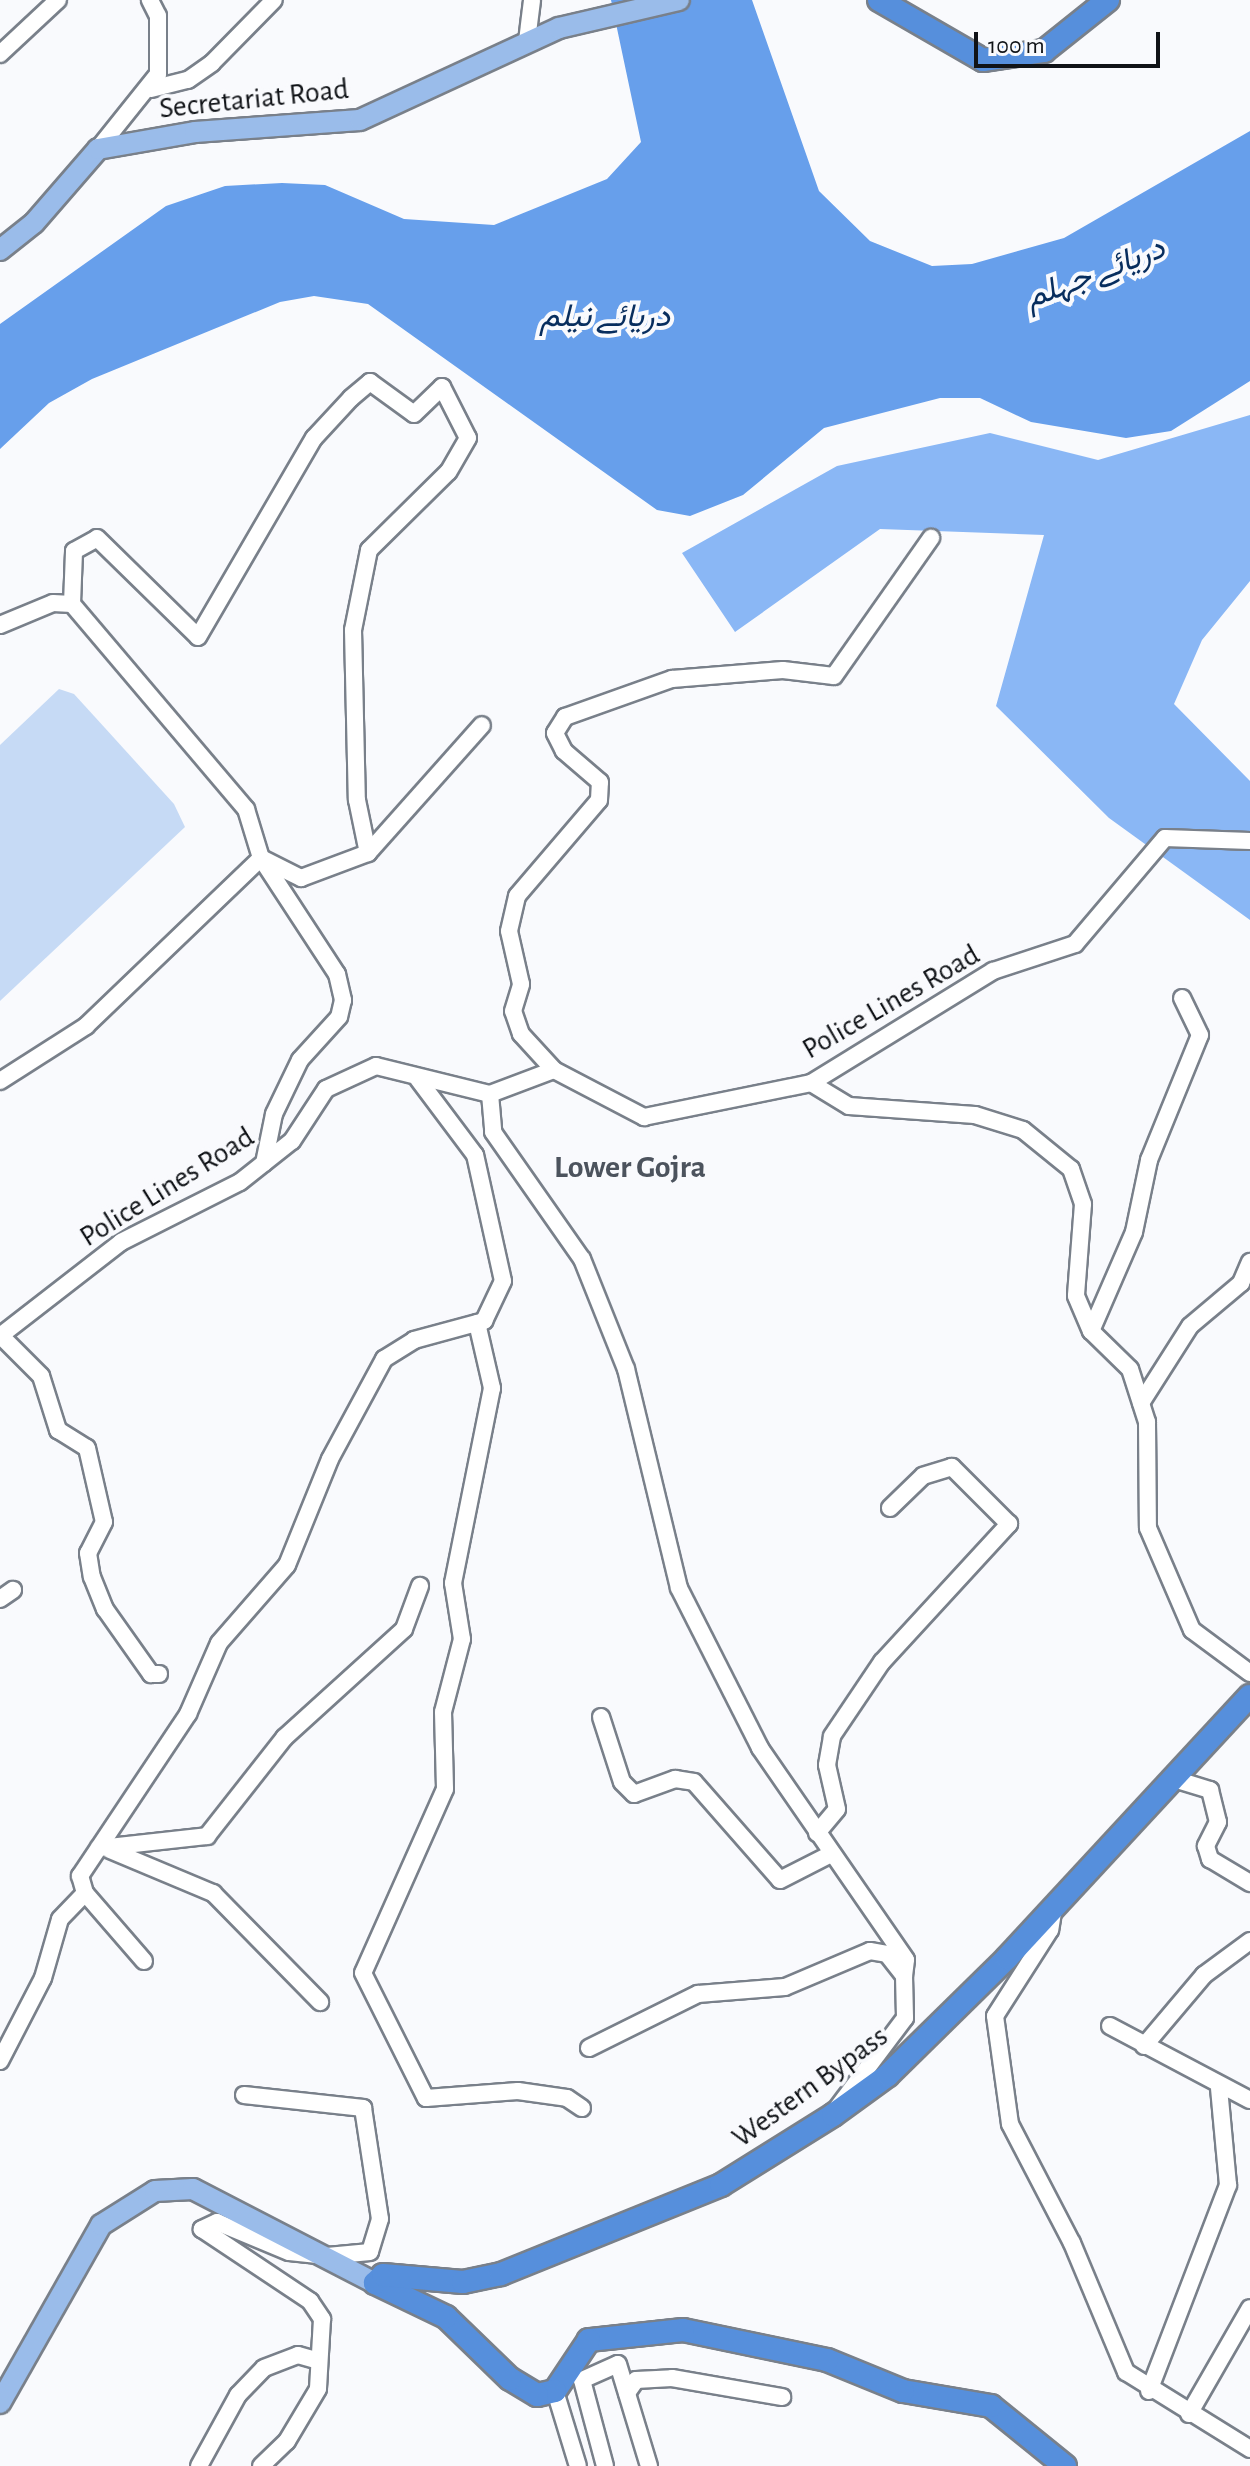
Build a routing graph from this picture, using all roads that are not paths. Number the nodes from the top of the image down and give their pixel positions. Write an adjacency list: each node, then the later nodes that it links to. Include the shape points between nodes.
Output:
1 (58, 0): 9 (street)
2 (150, 0): 10 (street, via 160,51)
3 (274, 0): 10 (street, via 212,63 188,80)
4 (532, 0): 8 (street)
5 (679, 0): 8 (main road, Secretariat Road, via 559,28)
6 (879, 0): 7 (highway, via 983,60 1044,51)
7 (1108, 0)
8 (527, 41): 11 (main road, Secretariat Road, via 360,120 195,132)
9 (0, 54)
10 (151, 89): 11 (street)
11 (98, 149): 12 (main road, via 34,223)
12 (0, 250)
13 (931, 538): 21 (street, Police Lines Road, via 834,676 783,670 672,679 565,717 555,733 564,751 600,782 599,800 517,896 509,931 521,984 513,1011 521,1034)
14 (72, 604): 15 (street, via 53,603); 18 (street, via 74,551 97,538 198,637 314,438 351,398 370,382 414,414 442,387 468,438 448,472 369,550 353,630 357,800); 19 (street, via 246,809)
15 (0, 624)
16 (482, 725): 18 (street)
17 (1250, 841): 24 (street, Police Lines Road, via 1165,838 1075,944 993,971)
18 (368, 853): 19 (street, via 301,878)
19 (261, 858): 23 (street, via 86,1026); 26 (street, via 337,974 343,1000 339,1017 300,1060 274,1114)
20 (1182, 998): 29 (street, via 1200,1035 1149,1160 1134,1232)
21 (554, 1070): 24 (street, Police Lines Road, via 644,1117); 25 (street)
22 (418, 1079): 25 (street, Police Lines Road); 26 (street, Police Lines Road, via 376,1066 326,1089 292,1141); 28 (street, via 475,1155 503,1281)
23 (0, 1081)
24 (811, 1083): 29 (street, via 849,1106 975,1115 1023,1130 1071,1169 1083,1204 1076,1296)
25 (490, 1094): 39 (street, via 493,1132 582,1259 626,1369 679,1588 760,1748)
26 (264, 1163): 30 (street, Police Lines Road, via 121,1242)
27 (1250, 1262): 31 (street, via 1241,1283 1182,1336)
28 (477, 1323): 40 (street, via 414,1340 384,1359 330,1459 287,1565 219,1643 188,1714); 56 (street, via 492,1388 453,1583 462,1639 443,1712 445,1789 363,1973 426,2098 518,2091 567,2098)
29 (1091, 1331): 31 (street, via 1130,1369)
30 (0, 1335): 35 (street, via 41,1376 58,1430 87,1448 104,1522 88,1553 92,1577 105,1609 151,1674)
31 (1141, 1403): 34 (street, via 1148,1528 1192,1630)
32 (890, 1508): 39 (street, via 923,1476 952,1467 1009,1524 882,1662 832,1736 827,1765 837,1809)
33 (420, 1586): 40 (street, via 404,1629 284,1738 207,1836)
34 (1250, 1673)
35 (159, 1674)
36 (1250, 1696): 38 (highway, Western Bypass)
37 (601, 1717): 41 (street, via 622,1782 634,1794 675,1779 694,1782 780,1880)
38 (1174, 1779): 42 (street, via 1210,1790 1218,1822 1206,1846 1210,1859); 44 (highway, Western Bypass)
39 (817, 1833): 41 (street)
40 (99, 1848): 43 (street, via 80,1876); 48 (street, via 213,1893)
41 (831, 1854): 47 (street, via 906,1960)
42 (1250, 1883)
43 (85, 1893): 46 (street); 52 (street, via 60,1919 43,1978)
44 (1054, 1904): 57 (highway, Western Bypass, via 939,2026); 63 (street, via 1050,1930 995,2016 998,2066 1010,2124 1072,2243 1102,2327 1126,2372)
45 (1250, 1941): 50 (street, via 1204,1975)
46 (144, 1961)
47 (904, 1976): 51 (street, via 887,1954 870,1951 785,1987 698,1994); 57 (street, via 905,2018)
48 (320, 2002)
49 (1110, 2026): 50 (street)
50 (1144, 2046): 53 (street)
51 (589, 2048)
52 (0, 2061)
53 (1219, 2088): 55 (street); 63 (street, via 1228,2185)
54 (244, 2095): 58 (street, via 363,2108 380,2237 370,2252)
55 (1250, 2100)
56 (582, 2108)
57 (833, 2115): 59 (highway, Western Bypass, via 721,2185 501,2274 463,2282 383,2275)
58 (327, 2256): 59 (main road); 61 (street, via 289,2252 239,2226 217,2222 202,2229 310,2301 322,2319); 66 (main road, via 193,2189 155,2191 101,2225)
59 (375, 2283): 62 (highway, via 446,2317 524,2388)
60 (1250, 2308): 67 (street)
61 (319, 2361): 69 (street, via 298,2355 264,2368 238,2395); 70 (street, via 318,2389 300,2424)
62 (555, 2391): 71 (street); 74 (highway, via 589,2340 704,2333 827,2360 903,2391 991,2406)
63 (1149, 2391): 67 (street)
64 (627, 2393): 65 (street, via 636,2380 672,2378); 72 (street, via 618,2364 582,2380); 73 (street)
65 (782, 2397)
66 (0, 2403)
67 (1189, 2414): 68 (street)
68 (1250, 2449)
69 (199, 2466)
70 (261, 2466)
71 (578, 2466)
72 (605, 2466)
73 (649, 2466)
74 (1065, 2466)

